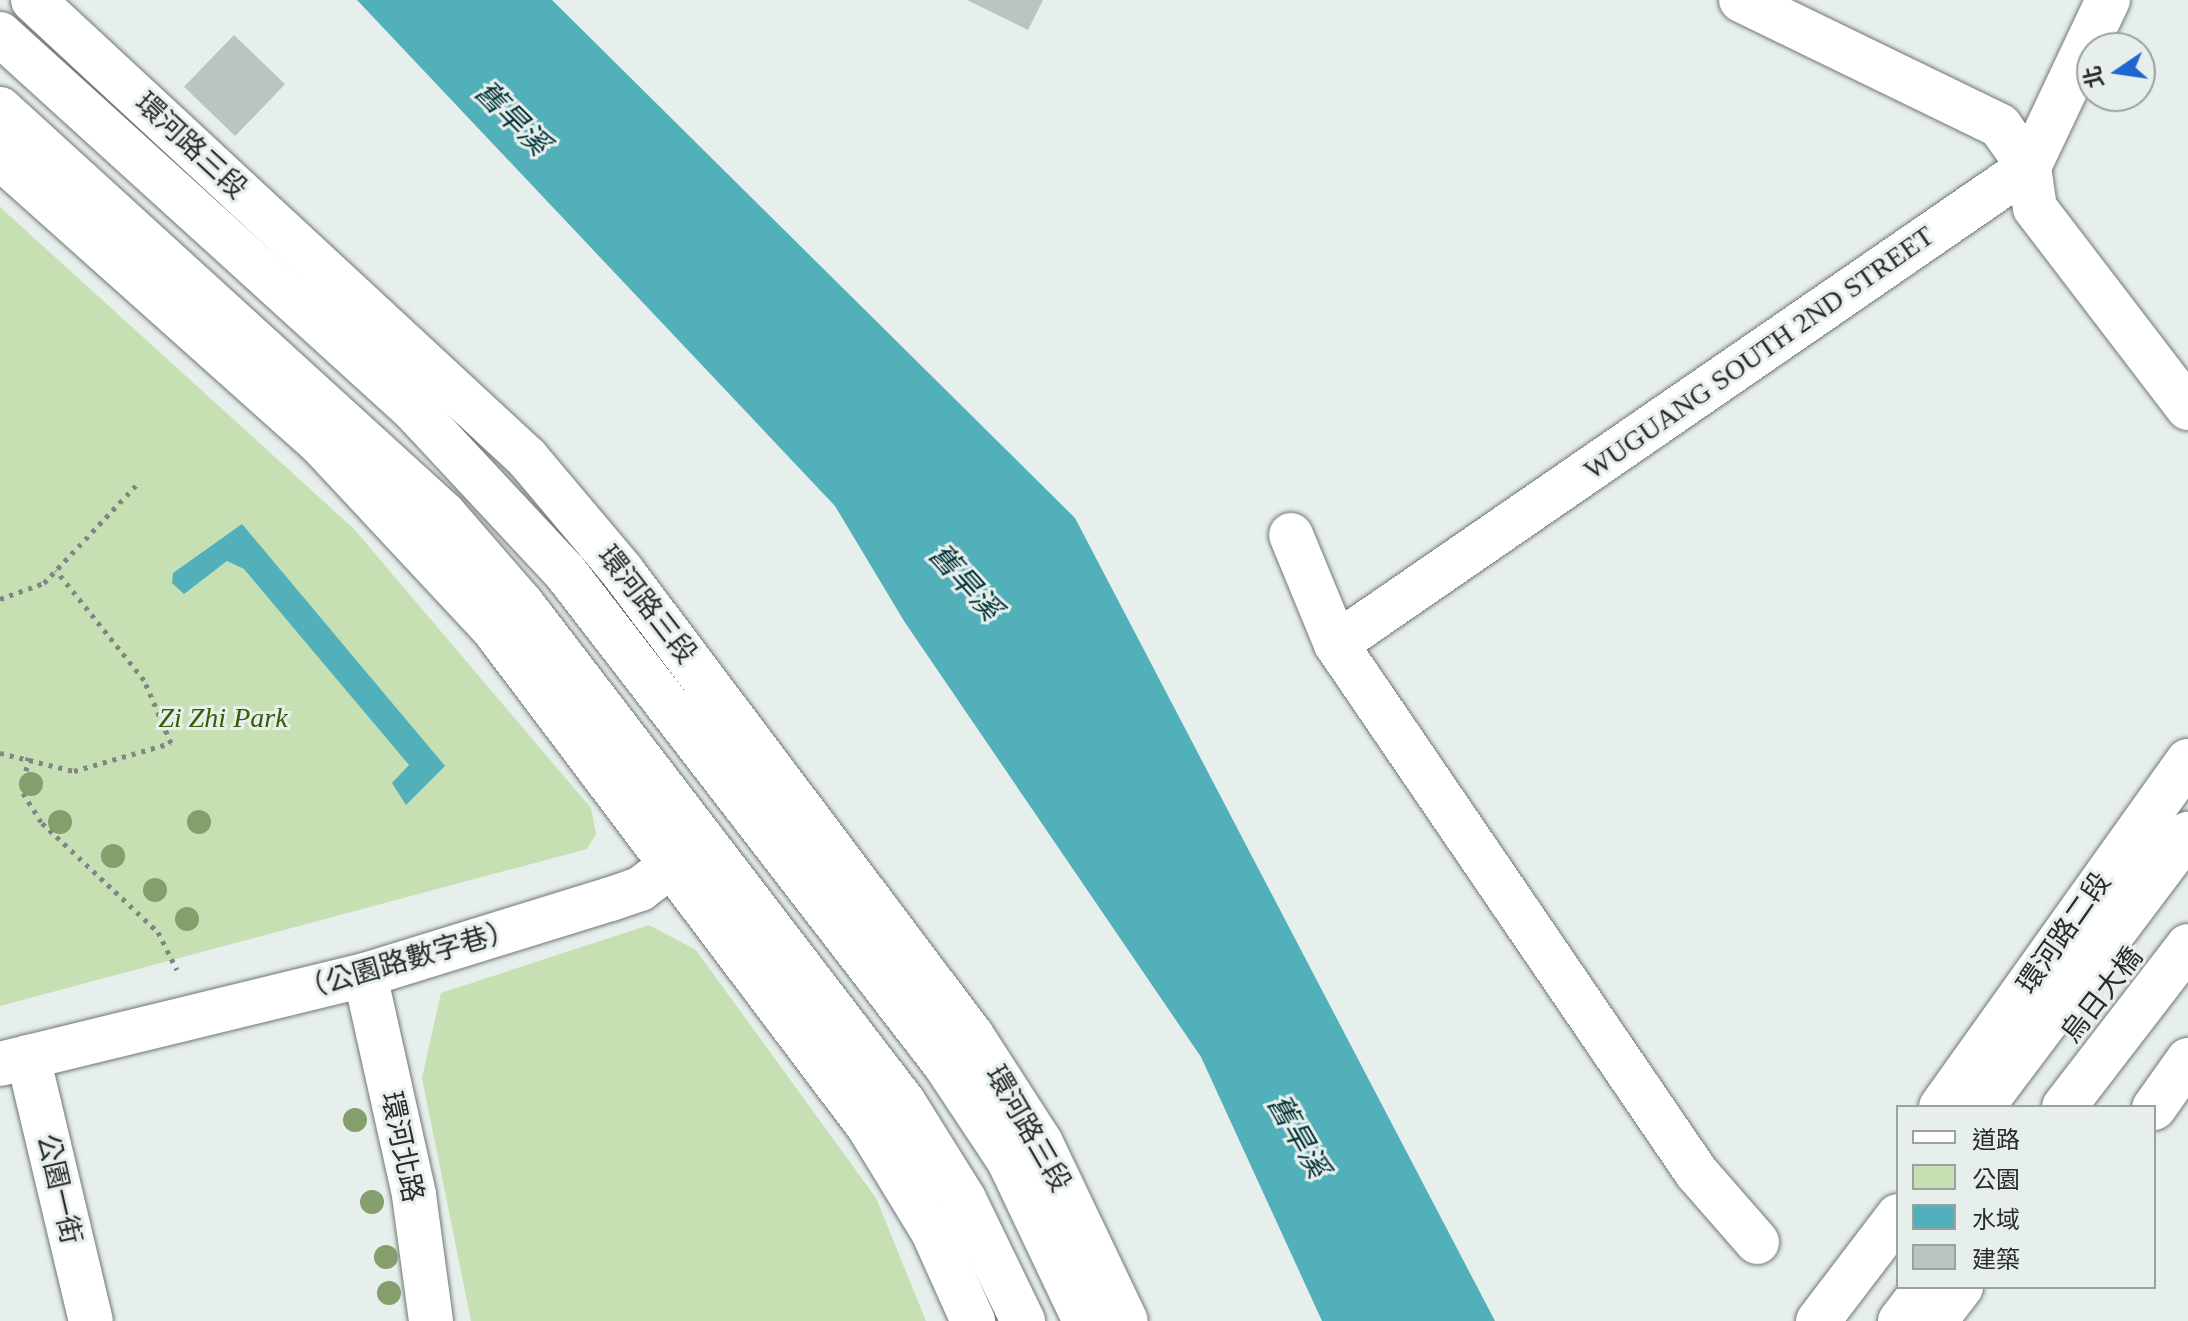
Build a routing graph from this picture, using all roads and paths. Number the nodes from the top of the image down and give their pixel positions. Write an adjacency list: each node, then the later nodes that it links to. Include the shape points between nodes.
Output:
1 (33, 0): 17 (street, 環河路三段, via 527,458 622,571)
2 (1741, 0): 7 (street, via 2000,126)
3 (2108, 0): 7 (street)
4 (0, 34): 17 (street, 環河路三段, via 497,492)
5 (0, 109): 19 (street, via 444,514)
6 (0, 157): 20 (street, via 322,445 413,538 492,627)
7 (2029, 167): 8 (street, via 2035,208); 13 (street, WUGUANG SOUTH 2ND STREET)
8 (2188, 408)
9 (140, 481): 11 (path)
10 (1291, 535): 13 (street)
11 (56, 570): 12 (path, via 44,583); 15 (path, via 144,680 171,743 74,771)
12 (0, 599)
13 (1336, 644): 35 (street, via 1696,1172)
14 (0, 753): 15 (path)
15 (28, 757): 23 (path, via 23,793 42,823 158,932)
16 (2188, 761): 28 (street, 環河路二段)
17 (765, 793): 19 (street, （公園路數字巷）); 43 (street, 環河路三段, via 1009,1161); 44 (street, 環河路三段, via 972,1036 1041,1143)
18 (2188, 834): 21 (street)
19 (706, 839): 20 (street, （公園路數字巷）); 42 (street, via 904,1103 964,1199)
20 (669, 868): 24 (street, （公園路數字巷）, via 611,899); 41 (street, via 869,1127 933,1232)
21 (2173, 887): 29 (street); 30 (street, 烏日大橋)
22 (2188, 946): 31 (street)
23 (177, 970)
24 (365, 975): 26 (street, （公園路數字巷）); 40 (street, 環河北路, via 414,1195)
25 (2188, 994): 32 (street)
26 (14, 1060): 39 (street, 公園一街)
27 (2188, 1060): 33 (street)
28 (1942, 1105)
29 (1984, 1105)
30 (2017, 1105)
31 (2066, 1105)
32 (2103, 1105)
33 (2156, 1105)
34 (1896, 1219): 45 (street)
35 (1757, 1242)
36 (1896, 1264): 46 (street)
37 (1924, 1289): 47 (street)
38 (1959, 1289): 48 (street)
39 (91, 1321)
40 (431, 1321)
41 (973, 1321)
42 (1023, 1321)
43 (1085, 1321)
44 (1126, 1321)
45 (1818, 1321)
46 (1852, 1321)
47 (1900, 1321)
48 (1935, 1321)

